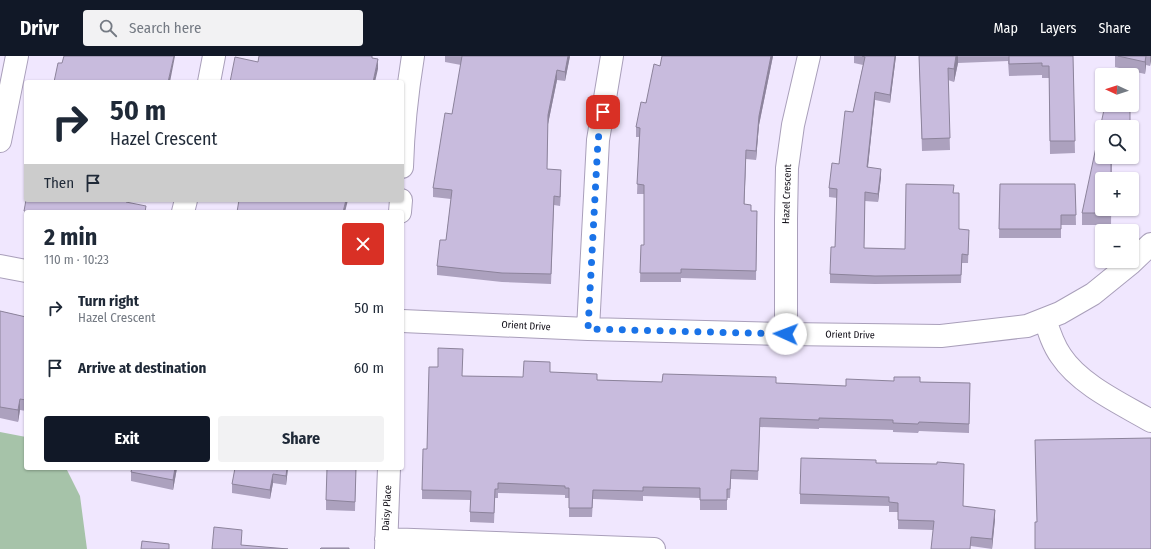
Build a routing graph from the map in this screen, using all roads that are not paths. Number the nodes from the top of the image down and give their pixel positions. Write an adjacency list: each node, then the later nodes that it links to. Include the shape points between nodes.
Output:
1 (17, 56): 8 (street)
2 (214, 56): 6 (street)
3 (413, 56): 7 (street)
4 (612, 56): 14 (street, via 598,140)
5 (809, 56): 15 (street, Hazel Crescent, via 793,125 788,168)
6 (209, 80)
7 (404, 133)
8 (0, 142)
9 (1151, 244): 12 (street, Orient Drive, via 1093,294)
10 (0, 266): 11 (street)
11 (24, 271)
12 (1045, 319): 15 (street, Orient Drive, via 1027,326 941,336); 16 (street, via 1061,356 1078,376)
13 (404, 321): 14 (street, Orient Drive)
14 (588, 329): 15 (street, Orient Drive)
15 (786, 334)
16 (1151, 421)
17 (389, 470): 18 (street, Daisy Place)
18 (386, 544): 19 (street)
19 (654, 549)

